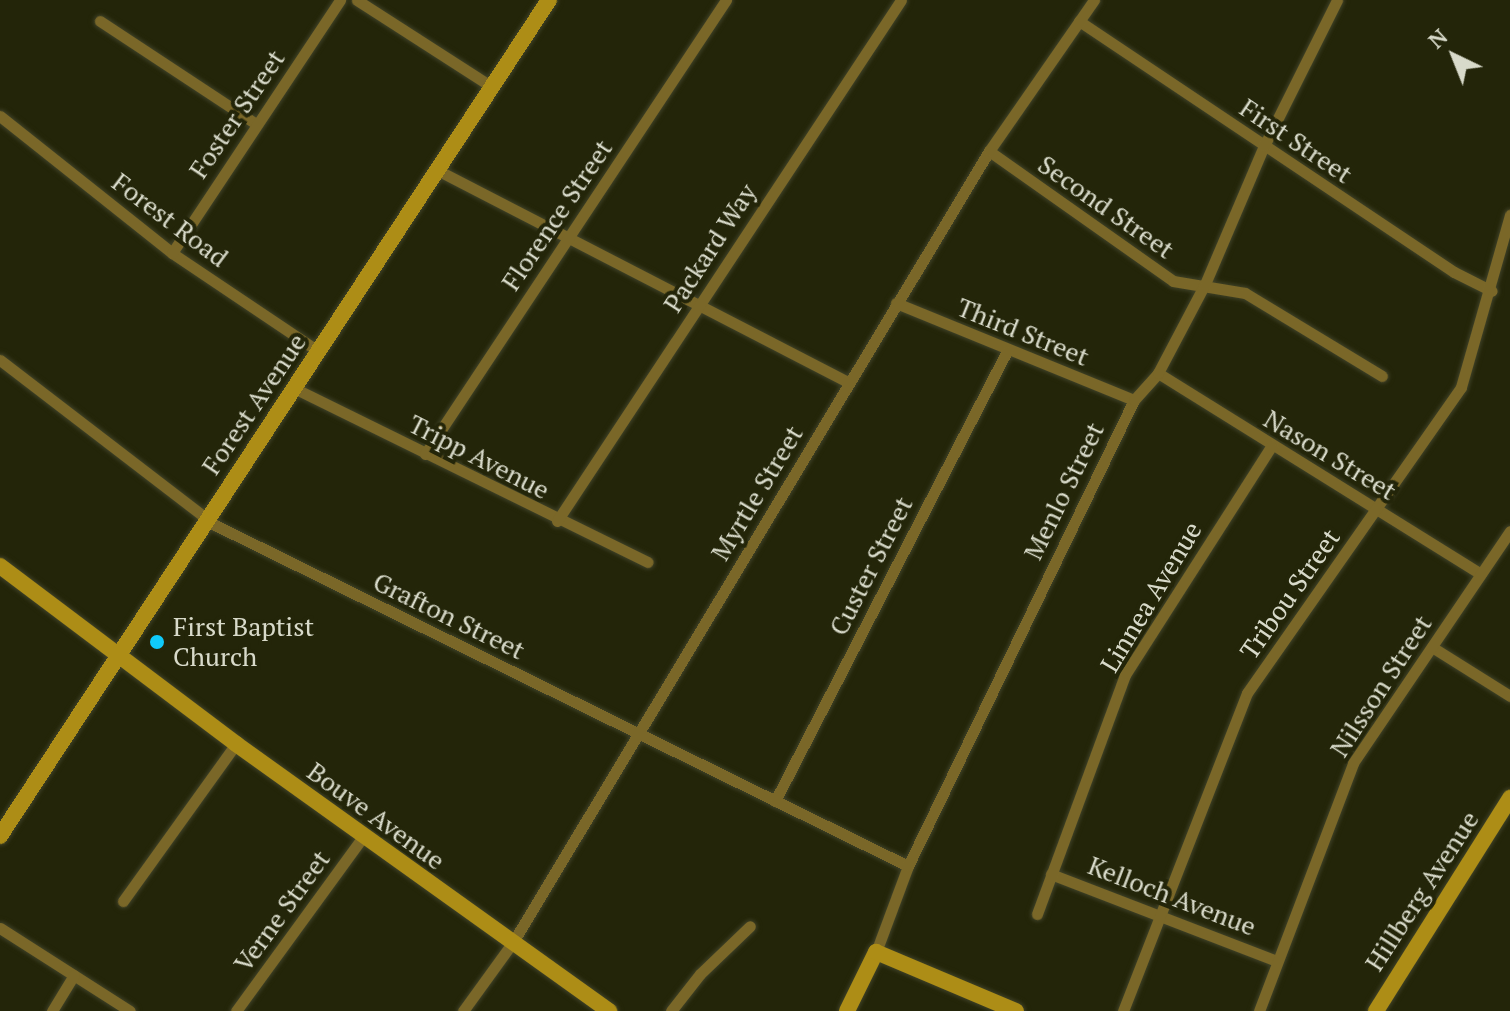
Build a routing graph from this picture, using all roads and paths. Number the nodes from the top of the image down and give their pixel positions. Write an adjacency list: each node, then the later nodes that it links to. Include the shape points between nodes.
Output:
1 (340, 0): 12 (street, Foster Street)
2 (357, 0): 10 (street)
3 (549, 0): 10 (street, Forest Avenue)
4 (726, 0): 17 (street, Florence Street)
5 (901, 0): 24 (street, Packard Way)
6 (1094, 0): 9 (street, Myrtle Street)
7 (1337, 0): 13 (street, Menlo Street)
8 (100, 21): 12 (street)
9 (1079, 21): 13 (street, First Street); 14 (street, Myrtle Street)
10 (492, 87): 15 (street, Forest Avenue)
11 (0, 116): 18 (street, Forest Road)
12 (256, 124): 18 (street, Foster Street)
13 (1264, 146): 21 (street, Menlo Street); 22 (street, First Street, via 1454,272)
14 (989, 151): 21 (street, Second Street, via 1173,281); 23 (street, Myrtle Street)
15 (437, 170): 17 (street); 25 (street, Forest Avenue)
16 (1510, 215): 19 (street, Tribou Street)
17 (567, 238): 24 (street); 34 (street, Florence Street)
18 (172, 253): 25 (street, Forest Road)
19 (1497, 274): 20 (street); 22 (street, Tribou Street)
20 (1510, 280)
21 (1205, 284): 28 (street, Menlo Street); 29 (street, Second Street, via 1245,293)
22 (1492, 291): 35 (street, Tribou Street, via 1461,387)
23 (896, 303): 26 (street, Third Street); 30 (street, Myrtle Street)
24 (701, 304): 30 (street); 37 (street, Packard Way)
25 (318, 351): 31 (street, Forest Avenue)
26 (1007, 351): 32 (street, Third Street); 48 (street, Custer Street)
27 (0, 360): 36 (street, Grafton Street)
28 (1158, 373): 32 (street, Menlo Street); 33 (street, Nason Street)
29 (1382, 376)
30 (848, 382): 45 (street, Myrtle Street)
31 (294, 388): 34 (street, Tripp Avenue); 36 (street, Forest Avenue)
32 (1134, 400): 51 (street, Menlo Street)
33 (1271, 447): 35 (street, Nason Street); 52 (street, Linnea Avenue, via 1125,675)
34 (425, 454): 37 (street, Tripp Avenue)
35 (1379, 508): 41 (street, Nason Street); 54 (street, Tribou Street, via 1247,693)
36 (206, 519): 43 (street, Forest Avenue); 45 (street, Grafton Street)
37 (557, 521): 39 (street, Tripp Avenue)
38 (1510, 531): 41 (street, Nilsson Street)
39 (647, 562)
40 (0, 566): 43 (street, Bouve Avenue)
41 (1481, 574): 42 (street, Nilsson Street)
42 (1432, 647): 44 (street); 60 (street, Nilsson Street, via 1353,763)
43 (118, 657): 46 (street, Bouve Avenue); 49 (street, Forest Avenue)
44 (1510, 696)
45 (639, 735): 48 (street, Grafton Street); 58 (street, Myrtle Street)
46 (236, 744): 50 (street, Bouve Avenue); 53 (street)
47 (1510, 798): 72 (street, Hillberg Avenue)
48 (775, 801): 51 (street, Grafton Street)
49 (0, 836)
50 (363, 837): 58 (street, Bouve Avenue); 64 (street, Verne Street)
51 (908, 866): 59 (street, Menlo Street)
52 (1051, 874): 54 (street, Kelloch Avenue); 55 (street, Linnea Avenue)
53 (123, 901)
54 (1161, 913): 60 (street, Kelloch Avenue); 70 (street, Tribou Street)
55 (1037, 914)
56 (750, 926): 67 (street)
57 (0, 928): 61 (street)
58 (513, 942): 65 (street, Myrtle Street); 66 (street, Bouve Avenue)
59 (876, 952): 68 (street, Menlo Street); 69 (street)
60 (1276, 961): 71 (street, Nilsson Street)
61 (74, 975): 62 (street); 63 (street)
62 (52, 1011)
63 (130, 1011)
64 (236, 1011)
65 (463, 1011)
66 (609, 1011)
67 (671, 1011)
68 (847, 1011)
69 (1016, 1011)
70 (1123, 1011)
71 (1259, 1011)
72 (1376, 1011)

